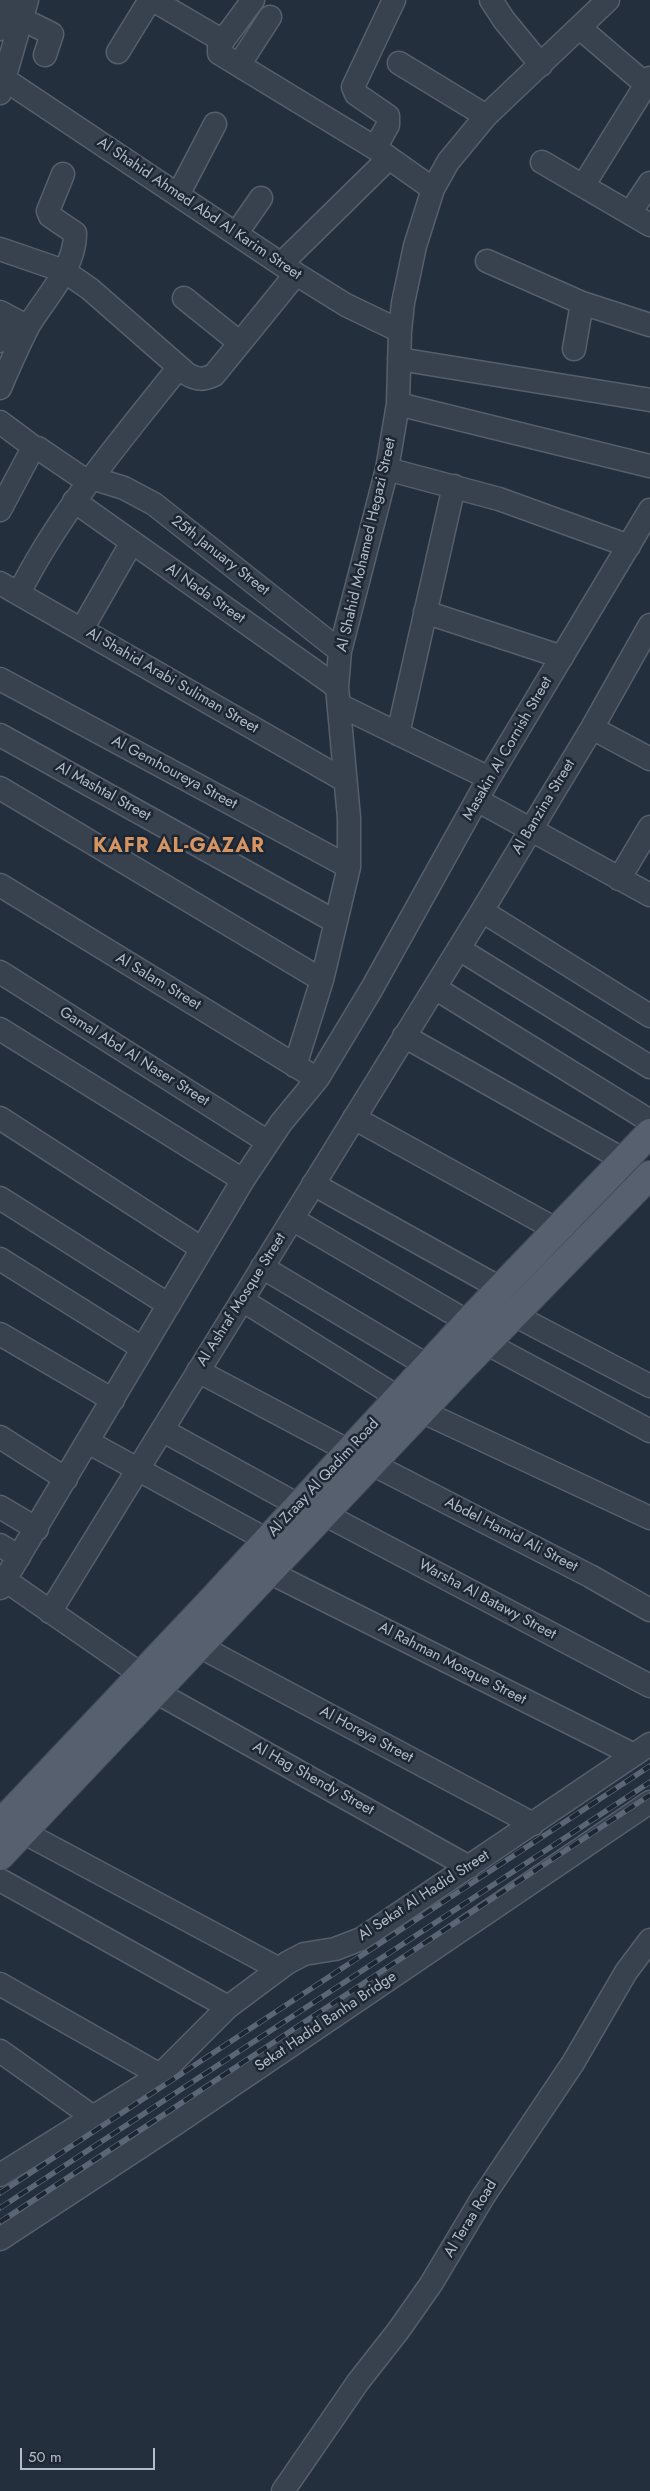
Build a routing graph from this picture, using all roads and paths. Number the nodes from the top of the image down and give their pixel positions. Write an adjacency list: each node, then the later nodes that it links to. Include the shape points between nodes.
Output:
1 (10, 0): 10 (street)
2 (152, 0): 11 (street); 12 (street)
3 (253, 0): 11 (street)
4 (392, 0): 21 (street, via 353,88 356,94 388,116)
5 (492, 0): 16 (street)
6 (608, 0): 9 (street, Al Shahid Mohamed Hegazi Street)
7 (25, 9): 13 (street, via 52,34); 18 (street)
8 (270, 17): 15 (street)
9 (580, 28): 16 (street, Al Shahid Mohamed Hegazi Street); 17 (street)
10 (0, 29)
11 (223, 41): 15 (street, via 219,52)
12 (118, 52)
13 (45, 55)
14 (399, 63): 19 (street)
15 (239, 65): 21 (street)
16 (541, 65): 19 (street, Al Shahid Mohamed Hegazi Street)
17 (649, 84): 25 (street)
18 (2, 86): 27 (street, Al Shahid Ahmed Abd Al Karim Street)
19 (486, 116): 26 (street, Al Shahid Mohamed Hegazi Street, via 448,162)
20 (215, 124): 27 (street)
21 (382, 153): 26 (street); 34 (street)
22 (542, 162): 25 (street)
23 (63, 174): 35 (street, via 48,211 50,216 75,233)
24 (650, 184): 29 (street)
25 (583, 186): 29 (street)
26 (433, 189): 40 (street, Al Shahid Mohamed Hegazi Street, via 415,246)
27 (178, 195): 31 (street, Al Shahid Ahmed Abd Al Karim Street)
28 (261, 198): 31 (street)
29 (630, 213): 30 (street)
30 (650, 225)
31 (236, 234): 34 (street, Al Shahid Ahmed Abd Al Karim Street)
32 (0, 249): 35 (street)
33 (488, 261): 37 (street)
34 (288, 269): 40 (street, Al Shahid Ahmed Abd Al Karim Street, via 346,304); 42 (street)
35 (64, 271): 38 (street); 45 (street, via 90,289)
36 (184, 298): 42 (street)
37 (582, 303): 39 (street); 43 (street)
38 (13, 319): 41 (street); 46 (street)
39 (650, 325)
40 (400, 331): 44 (street, Al Shahid Mohamed Hegazi Street)
41 (0, 341)
42 (240, 343): 45 (street, via 214,375 204,379 196,379)
43 (574, 349)
44 (399, 358): 47 (street); 48 (street, Al Shahid Mohamed Hegazi Street)
45 (179, 367): 53 (street)
46 (0, 388)
47 (650, 400)
48 (398, 404): 51 (street); 52 (street, Al Shahid Mohamed Hegazi Street)
49 (0, 422): 50 (street, 25th January Street)
50 (36, 448): 53 (street, 25th January Street); 56 (street, via 29,452)
51 (650, 466)
52 (388, 469): 54 (street); 64 (street, Al Shahid Mohamed Hegazi Street)
53 (90, 480): 55 (street); 64 (street, 25th January Street, via 124,488 154,504)
54 (454, 486): 59 (street, via 543,513); 61 (street)
55 (74, 501): 58 (street, Al Nada Street); 60 (street)
56 (0, 510)
57 (650, 510): 59 (street, Masakin Al Cornish Street)
58 (132, 542): 63 (street); 67 (street, Al Nada Street)
59 (629, 546): 65 (street, Masakin Al Cornish Street)
60 (10, 588): 63 (street, Al Shahid Arabi Suliman Street)
61 (426, 612): 65 (street); 70 (street)
62 (650, 627): 68 (street, Al Banzina Street)
63 (82, 629): 73 (street, Al Shahid Arabi Suliman Street)
64 (340, 651): 67 (street, Al Shahid Mohamed Hegazi Street)
65 (562, 657): 72 (street, Masakin Al Cornish Street)
66 (0, 679): 79 (street, Al Gemhoureya Street)
67 (338, 696): 70 (street, Al Nada Street); 73 (street, Al Shahid Mohamed Hegazi Street)
68 (592, 728): 71 (street); 77 (street, Al Banzina Street)
69 (0, 734): 84 (street, Al Mashtal Street)
70 (398, 734): 72 (street, Al Nada Street)
71 (650, 759)
72 (489, 778): 75 (street, Masakin Al Cornish Street)
73 (344, 780): 79 (street, Al Shahid Mohamed Hegazi Street, via 349,818)
74 (0, 788): 87 (street)
75 (477, 800): 77 (street); 94 (street, Masakin Al Cornish Street)
76 (650, 827): 78 (street)
77 (530, 830): 80 (street); 83 (street, Al Banzina Street)
78 (644, 850): 80 (street)
79 (348, 867): 84 (street, Al Shahid Mohamed Hegazi Street)
80 (619, 879): 82 (street)
81 (0, 885): 92 (street, Al Salam Street)
82 (650, 895)
83 (482, 911): 85 (street, Al Banzina Street); 89 (street)
84 (336, 922): 87 (street, Al Shahid Mohamed Hegazi Street)
85 (458, 949): 88 (street, Al Banzina Street); 93 (street)
86 (0, 972): 99 (street, Gamal Abd Al Naser Street)
87 (322, 980): 92 (street, Al Shahid Mohamed Hegazi Street)
88 (434, 988): 91 (street, Al Ashraf Mosque Street); 97 (street)
89 (650, 1016)
90 (0, 1030): 102 (street)
91 (404, 1036): 96 (street, Al Ashraf Mosque Street); 100 (street)
92 (295, 1066): 94 (street, Al Salam Street)
93 (650, 1067)
94 (318, 1078): 99 (street)
95 (0, 1118): 107 (street)
96 (354, 1118): 103 (street, Al Ashraf Mosque Street); 106 (street)
97 (650, 1121)
98 (650, 1133): 100 (main road, Al Zraay Al Qadim Road)
99 (268, 1142): 102 (street)
100 (624, 1160): 106 (main road, Al Zraay Al Qadim Road)
101 (650, 1175): 113 (main road, Al Zraay Al Qadim Road)
102 (243, 1180): 107 (street)
103 (313, 1184): 105 (street, Al Ashraf Mosque Street); 110 (street)
104 (0, 1198): 112 (street)
105 (292, 1219): 109 (street, Al Ashraf Mosque Street); 114 (street)
106 (557, 1230): 110 (main road, Al Zraay Al Qadim Road)
107 (202, 1248): 112 (street)
108 (0, 1259): 117 (street)
109 (262, 1267): 111 (street, Al Ashraf Mosque Street); 118 (street)
110 (500, 1288): 114 (main road, Al Zraay Al Qadim Road)
111 (242, 1300): 119 (street, Al Ashraf Mosque Street); 122 (street)
112 (168, 1305): 117 (street)
113 (514, 1315): 116 (main road, Al Zraay Al Qadim Road); 120 (street)
114 (468, 1322): 118 (main road, Al Zraay Al Qadim Road)
115 (0, 1334): 121 (street)
116 (486, 1343): 122 (main road, Al Zraay Al Qadim Road); 124 (street)
117 (142, 1348): 121 (street)
118 (428, 1366): 122 (main road, Al Zraay Al Qadim Road)
119 (198, 1371): 123 (street, Al Ashraf Mosque Street); 127 (street, Abdel Hamid Ali Street)
120 (650, 1386)
121 (113, 1400): 126 (street)
122 (410, 1405): 127 (main road, Al Zraay Al Qadim Road); 133 (street)
123 (162, 1430): 128 (street, Al Ashraf Mosque Street); 130 (street)
124 (650, 1431)
125 (0, 1437): 129 (street)
126 (88, 1442): 128 (street); 129 (street)
127 (360, 1457): 130 (main road, Al Zraay Al Qadim Road); 132 (main road, Al Zraay Al Qadim Road); 140 (street, Abdel Hamid Ali Street)
128 (138, 1469): 135 (street); 141 (street, Al Ashraf Mosque Street)
129 (66, 1479): 134 (street)
130 (298, 1506): 135 (main road, Al Zraay Al Qadim Road)
131 (0, 1507): 134 (street)
132 (324, 1514): 138 (main road, Al Zraay Al Qadim Road); 144 (street, Warsha Al Batawy Street)
133 (650, 1518)
134 (37, 1530): 137 (street)
135 (267, 1540): 143 (main road, Al Zraay Al Qadim Road)
136 (0, 1545): 137 (street)
137 (19, 1557): 139 (street)
138 (269, 1572): 142 (main road, Al Zraay Al Qadim Road); 145 (street, Al Rahman Mosque Street)
139 (2, 1584): 141 (street, Al Hag Shendy Street)
140 (650, 1610)
141 (50, 1612): 143 (street, Al Hag Shendy Street)
142 (199, 1646): 143 (main road, Al Zraay Al Qadim Road); 147 (street, Al Horeya Street)
143 (149, 1683): 148 (main road, Al Zraay Al Qadim Road); 150 (street, Al Hag Shendy Street)
144 (650, 1686)
145 (642, 1750): 147 (street, Al Sekat Al Hadid Street)
146 (650, 1802): 160 (street, Sekat Hadid Banha Bridge)
147 (533, 1824): 150 (street, Al Sekat Al Hadid Street)
148 (11, 1828): 149 (main road, Al Zraay Al Qadim Road); 153 (street)
149 (0, 1856)
150 (469, 1867): 153 (street, Al Sekat Al Hadid Street, via 361,1939 335,1949 304,1954)
151 (0, 1880): 155 (street)
152 (650, 1940): 161 (street, Al Teraa Road, via 626,1972 573,2063 483,2197 426,2292 358,2382)
153 (279, 1968): 155 (street, Al Sekat Al Hadid Street)
154 (0, 1984): 157 (street)
155 (228, 2008): 157 (street, Al Sekat Al Hadid Street)
156 (0, 2051): 158 (street)
157 (160, 2075): 158 (street, Al Sekat Al Hadid Street)
158 (93, 2117): 159 (street, Al Sekat Al Hadid Street)
159 (0, 2175)
160 (0, 2239)
161 (283, 2491)

